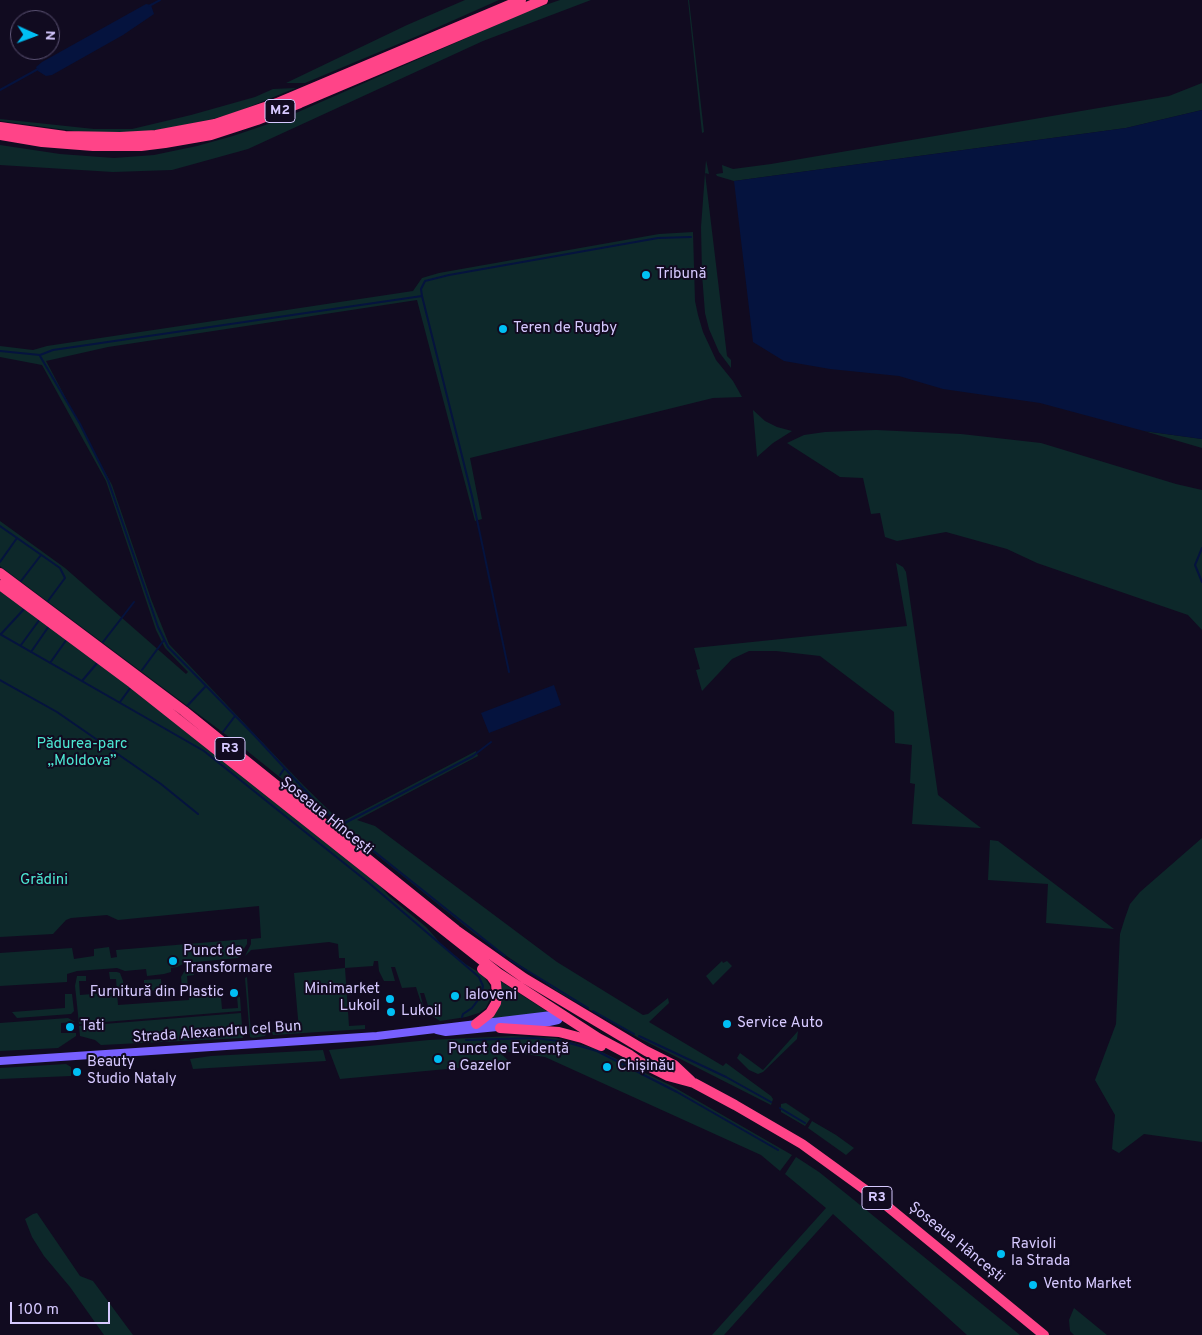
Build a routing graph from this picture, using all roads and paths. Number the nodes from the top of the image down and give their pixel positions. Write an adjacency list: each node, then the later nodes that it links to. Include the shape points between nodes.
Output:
1 (521, 0): 3 (highway, M2, via 285,100 215,124 156,135 111,137 65,136)
2 (543, 0): 4 (highway, M2, via 300,103 211,135 165,144 94,146)
3 (0, 126)
4 (0, 135)
5 (0, 573): 8 (highway, Șoseaua Hîncești / R3, via 184,711)
6 (0, 585): 7 (highway, Șoseaua Hîncești / R3, via 132,683)
7 (352, 858): 10 (highway, Șoseaua Hîncești / R3, via 498,973); 11 (highway, R3, via 398,901 491,976 496,983 496,1003 490,1013)
8 (456, 930): 9 (highway, Șoseaua Hîncești / R3); 10 (highway, R3, via 560,1006)
9 (555, 997): 10 (highway, via 560,1002); 14 (highway, Șoseaua Hîncești / R3)
10 (562, 1013): 11 (main road, Strada Alexandru cel Bun); 12 (main road, Strada Alexandru cel Bun, via 554,1022); 15 (highway, R3, via 576,1016 634,1048); 17 (highway, Șoseaua Hîncești / R3)
11 (476, 1024): 13 (main road, Strada Alexandru cel Bun)
12 (500, 1028): 13 (main road, Strada Alexandru cel Bun); 17 (highway, R3, via 570,1034)
13 (436, 1030): 16 (main road, Strada Alexandru cel Bun)
14 (636, 1044): 15 (highway, Șoseaua Hâncești / R3)
15 (646, 1051): 18 (highway, Șoseaua Hâncești / R3, via 674,1065)
16 (0, 1061)
17 (640, 1062): 18 (highway, Șoseaua Hâncești / R3, via 668,1076)
18 (694, 1083): 19 (highway, Șoseaua Hâncești / R3, via 790,1136 832,1165)
19 (1044, 1335)

